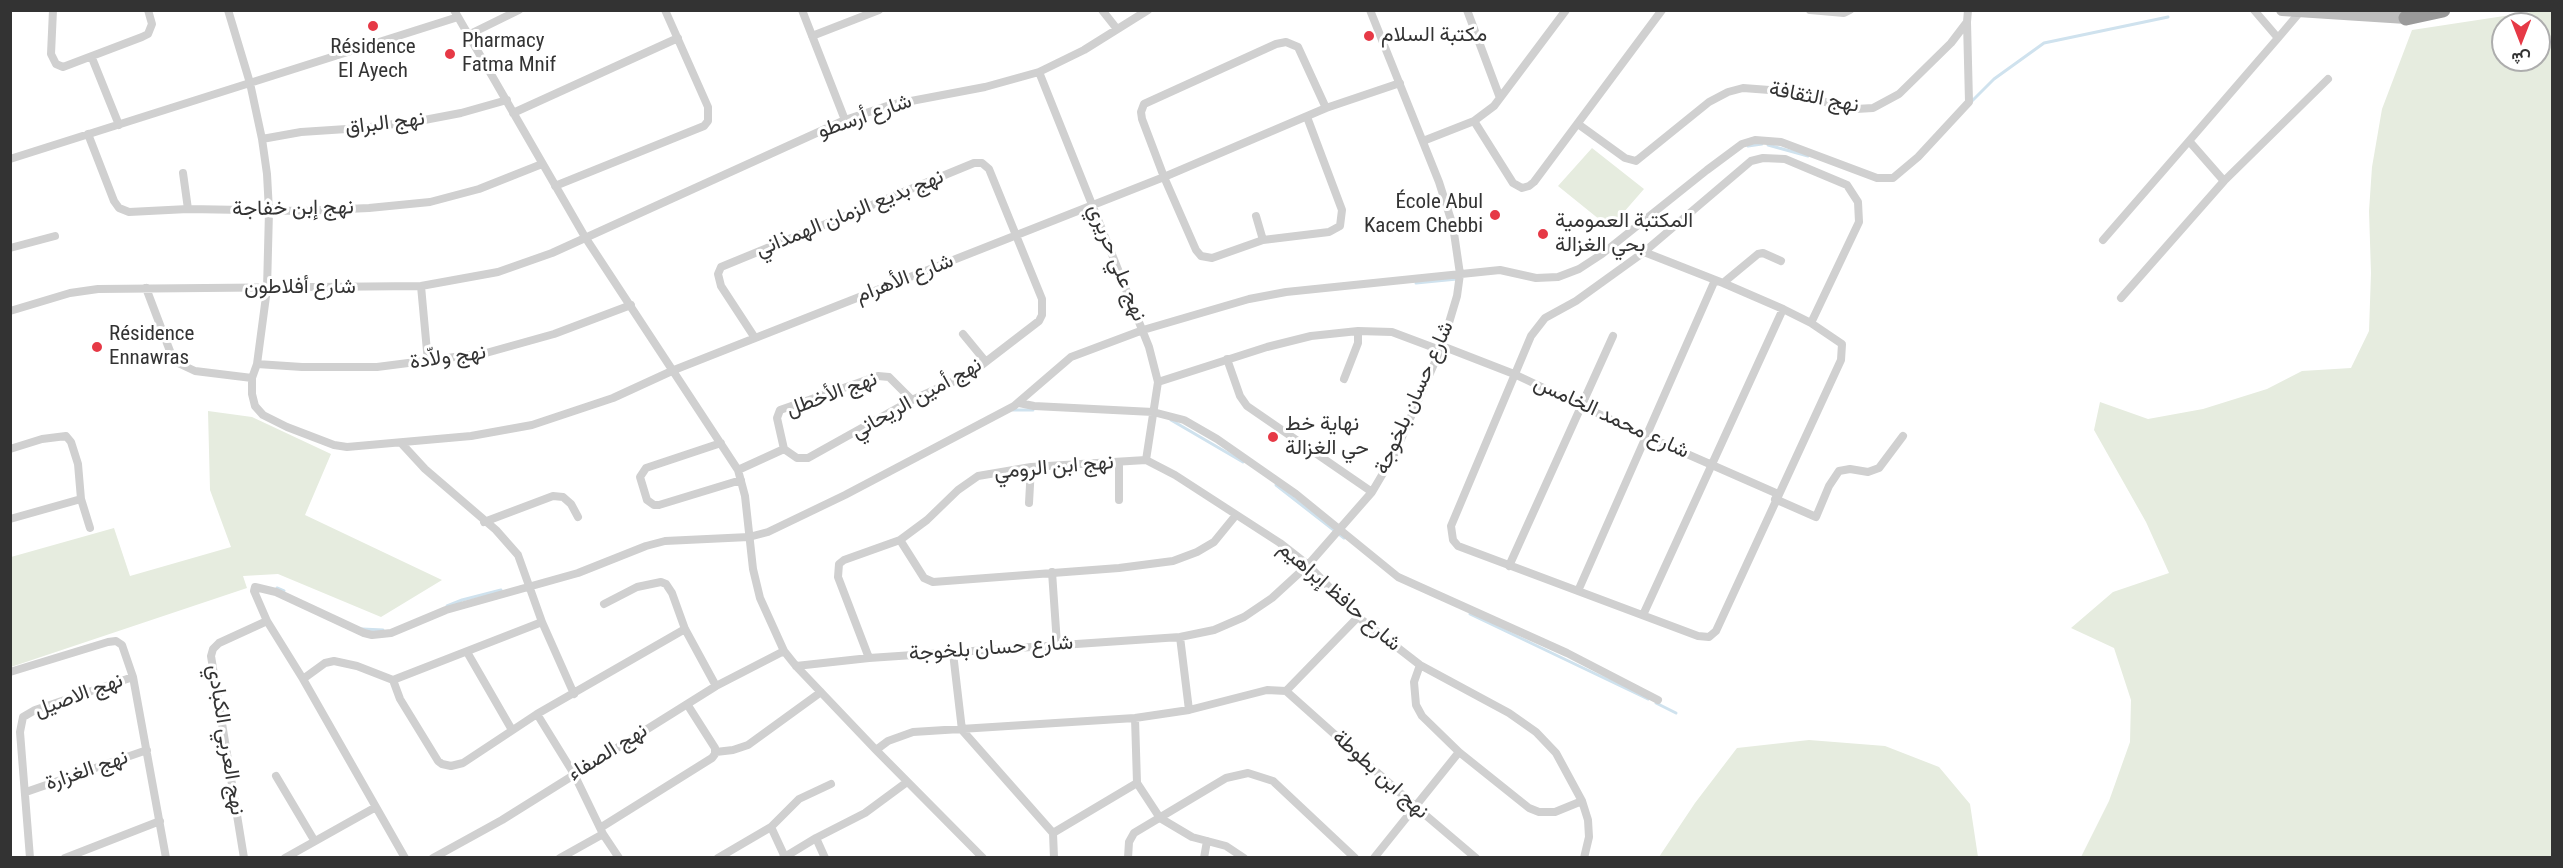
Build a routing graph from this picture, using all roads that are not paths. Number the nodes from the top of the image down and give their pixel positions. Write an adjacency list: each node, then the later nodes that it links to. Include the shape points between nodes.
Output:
1 (53, 10): 29 (street, via 51,54 56,64 66,67)
2 (148, 10): 29 (street, via 152,24 148,34)
3 (228, 10): 32 (street)
4 (519, 10): 25 (street)
5 (665, 10): 27 (street)
6 (802, 10): 26 (street)
7 (879, 10): 26 (street)
8 (1102, 10): 24 (street)
9 (1148, 10): 24 (street, شارع أرسطو)
10 (1370, 10): 33 (street, شارع حسان بلخوجة)
11 (1467, 10): 34 (street)
12 (1566, 10): 34 (street)
13 (1662, 10): 41 (street)
14 (1810, 10): 15 (street)
15 (1850, 10)
16 (1968, 10): 23 (street)
17 (2254, 10): 28 (street)
18 (2282, 10): 20 (street)
19 (2443, 10): 22 (highway)
20 (2300, 12): 22 (street); 28 (street)
21 (456, 14): 25 (street); 32 (street)
22 (2406, 18)
23 (1967, 22): 41 (street, نهج الثقافة, via 1899,94 1873,108 1834,105 1796,92 1743,88 1709,102 1636,160 1625,158); 65 (street, via 1969,102 1897,176 1878,178 1794,146 1755,140 1742,144 1578,269 1549,278 1500,270)
24 (1117, 29): 30 (street, شارع أرسطو)
25 (468, 35): 35 (street)
26 (812, 36): 39 (street)
27 (678, 38): 37 (street); 52 (street, via 708,107 709,117 704,126)
28 (2278, 38): 46 (street)
29 (92, 58): 42 (street)
30 (1039, 72): 39 (street, شارع أرسطو, via 890,105); 53 (street, نهج علي حريري)
31 (2328, 79): 51 (street)
32 (250, 83): 42 (street); 44 (street)
33 (1400, 83): 36 (street, شارع الأهرام); 45 (street, شارع حسان بلخوجة)
34 (1500, 98): 40 (street)
35 (507, 100): 37 (street); 44 (street, نهج البراق, via 419,121)
36 (1326, 108): 38 (street, شارع الأهرام); 50 (street, via 1298,47 1286,42 1276,44 1144,104 1142,119)
37 (513, 113): 48 (street)
38 (1307, 117): 50 (street, شارع الأهرام); 60 (street, via 1342,210 1342,222 1329,231)
39 (845, 120): 59 (street, شارع أرسطو)
40 (1474, 121): 41 (street, via 1512,183 1522,188 1534,182); 45 (street)
41 (1578, 124)
42 (119, 125): 43 (street)
43 (88, 134): 47 (street); 54 (street, نهج إبن خفاجة, via 119,208 141,213)
44 (262, 139): 55 (street)
45 (1423, 141): 65 (street, شارع حسان بلخوجة, via 1453,226)
46 (2189, 141): 51 (street); 61 (street)
47 (10, 159)
48 (542, 164): 52 (street); 55 (street, نهج إبن خفاجة, via 479,189 430,202)
49 (183, 173): 54 (street)
50 (1164, 177): 53 (street, شارع الأهرام); 60 (street, via 1201,256 1212,258)
51 (2224, 181): 70 (street)
52 (555, 186): 59 (street)
53 (1093, 205): 57 (street, شارع الأهرام); 75 (street, نهج علي حريري)
54 (188, 209): 55 (street, نهج إبن خفاجة)
55 (269, 211): 69 (street)
56 (1256, 216): 60 (street)
57 (1016, 235): 79 (street, شارع الأهرام); 79 (street, نهج بديع الزمان الهمذاني, via 989,169 974,163 721,267 721,286); 83 (street, نهج أمين الريحاني, via 1042,299 1042,315)
58 (55, 236): 62 (street)
59 (585, 237): 67 (street, شارع أفلاطون, via 498,272); 71 (street)
60 (1263, 240)
61 (2103, 240)
62 (10, 248)
63 (1644, 252): 66 (street); 74 (street, via 1751,161 1785,159 1847,185 1858,202 1859,222); 86 (street, via 1576,301 1545,318 1531,336)
64 (1781, 261): 66 (street, via 1758,254)
65 (1460, 274): 75 (street, via 1286,292); 80 (street, شارع حسان بلخوجة)
66 (1719, 281): 72 (street); 94 (street)
67 (421, 286): 69 (street, شارع أفلاطون); 82 (street)
68 (146, 288): 69 (street, شارع أفلاطون); 73 (street, شارع أفلاطون, via 70,293); 87 (street, via 173,359 195,371)
69 (267, 289): 84 (street)
70 (2121, 298)
71 (631, 305): 82 (street, نهج ولاّدة, via 498,350); 85 (street)
72 (1783, 309): 74 (street); 102 (street)
73 (10, 311)
74 (1811, 323): 107 (street, via 1838,339 1843,355)
75 (1143, 330): 89 (street, نهج علي حريري); 91 (street, via 1071,357)
76 (1358, 331): 80 (street, شارع محمد الخامس, via 1392,332); 81 (street, شارع محمد الخامس, via 1311,336); 88 (street, via 1358,343)
77 (963, 334): 83 (street)
78 (1613, 336): 92 (street)
79 (754, 338): 85 (street, شارع الأهرام)
80 (1441, 348): 86 (street, شارع محمد الخامس); 106 (street, شارع حسان بلخوجة, via 1395,453)
81 (1227, 359): 89 (street, شارع محمد الخامس); 106 (street, via 1247,406)
82 (428, 362): 84 (street, نهج ولاّدة, via 366,367)
83 (986, 362): 90 (street, نهج أمين الريحاني, via 970,374)
84 (257, 364): 87 (street)
85 (674, 370): 96 (street); 97 (street, شارع الأهرام, via 613,398 532,425)
86 (1514, 374): 92 (street, شارع محمد الخامس); 120 (street, via 1451,526 1458,546)
87 (252, 378): 97 (street, شارع الأهرام, via 258,410 287,427 334,446)
88 (1344, 379)
89 (1158, 382): 93 (street, نهج علي حريري)
90 (912, 400): 99 (street, نهج أمين الريحاني, via 808,458 797,458); 99 (street, نهج الأخطل, via 889,377 878,376 780,410 777,418)
91 (1019, 403): 93 (street); 117 (street, via 795,520)
92 (1582, 406): 94 (street, شارع محمد الخامس); 120 (street)
93 (1154, 412): 100 (street, نهج علي حريري); 116 (street, via 1184,420 1217,439)
94 (1646, 436): 102 (street, شارع محمد الخامس); 123 (street)
95 (1903, 436): 107 (street, شارع محمد الخامس, via 1879,468 1868,472 1839,471 1816,517)
96 (721, 443): 104 (street); 105 (street, via 643,470 640,482 647,500 659,505)
97 (402, 444): 114 (street)
98 (10, 449): 108 (street, via 66,436 78,464)
99 (784, 449): 104 (street)
100 (1146, 460): 101 (street, نهج ابن الرومي); 111 (street, شارع حافظ إبراهيم)
101 (1119, 462): 103 (street, نهج ابن الرومي); 109 (street)
102 (1713, 464): 107 (street, شارع محمد الخامس); 125 (street)
103 (1031, 467): 110 (street); 118 (street, نهج ابن الرومي, via 978,476)
104 (738, 470): 105 (street)
105 (741, 480): 117 (street)
106 (1372, 492): 116 (street, شارع حسان بلخوجة)
107 (1777, 496): 125 (street, via 1713,635 1698,636)
108 (81, 499): 113 (street); 115 (street)
109 (1119, 500)
110 (1029, 503)
111 (1236, 515): 119 (street, شارع حافظ إبراهيم); 121 (street, via 1214,542 1173,561)
112 (579, 518): 114 (street, via 563,497 553,496)
113 (10, 519)
114 (484, 522): 122 (street, via 509,542)
115 (90, 528)
116 (1339, 529): 119 (street, شارع حسان بلخوجة); 146 (street, via 1398,577 1568,653)
117 (749, 537): 122 (street, via 665,542); 132 (street, via 760,598)
118 (900, 540): 121 (street, via 928,581); 135 (street, نهج ابن الرومي, via 844,560 837,570)
119 (1308, 565): 126 (street, شارع حافظ إبراهيم); 130 (street, شارع حسان بلخوجة, via 1244,617 1215,630)
120 (1509, 566): 123 (street)
121 (1052, 572): 131 (street)
122 (530, 587): 127 (street, via 446,610 391,633 372,635 257,586 254,591); 128 (street)
123 (1578, 591): 125 (street)
124 (604, 604): 129 (street, via 637,587 661,582 670,588)
125 (1643, 615)
126 (1358, 617): 136 (street, شارع حافظ إبراهيم); 143 (street)
127 (267, 621): 140 (street); 179 (street, نهج العربي الكبادي, via 219,643 212,652)
128 (542, 622): 133 (street); 145 (street)
129 (685, 629): 142 (street); 145 (street)
130 (1180, 637): 131 (street, شارع حسان بلخوجة); 148 (street)
131 (1057, 644): 134 (street, شارع حسان بلخوجة)
132 (784, 651): 137 (street); 142 (street, نهج الصفاء)
133 (467, 652): 141 (street); 151 (street)
134 (953, 653): 135 (street, شارع حسان بلخوجة); 152 (street)
135 (869, 658): 137 (street, شارع حسان بلخوجة)
136 (1420, 665): 156 (street, via 1414,682 1416,705); 163 (street, شارع حافظ إبراهيم, via 1536,732 1556,753)
137 (796, 666): 144 (street)
138 (10, 672): 139 (street, نهج الاصيل, via 116,641 122,645)
139 (133, 677): 153 (street, نهج الاصيل); 162 (street, نهج الاصيل, via 22,717)
140 (303, 679): 141 (street, via 333,661); 164 (street)
141 (393, 680): 151 (street, via 408,713 442,764 463,763)
142 (716, 686): 147 (street, نهج الصفاء)
143 (1286, 691): 148 (street, via 1257,692); 165 (street, نهج ابن بطوطة)
144 (821, 692): 154 (street); 155 (street, via 748,745)
145 (574, 694): 149 (street)
146 (1658, 700)
147 (687, 704): 155 (street); 157 (street, نهج الصفاء)
148 (1189, 710): 150 (street)
149 (537, 714): 151 (street); 157 (street)
150 (1135, 718): 152 (street); 160 (street)
151 (513, 730)
152 (962, 730): 154 (street, via 903,734); 170 (street)
153 (147, 750): 162 (street, نهج الغزارة); 167 (street, نهج الاصيل)
154 (876, 750): 159 (street)
155 (716, 752): 169 (street, via 712,759)
156 (1459, 752): 163 (street, via 1539,812 1555,812); 165 (street)
157 (574, 774): 169 (street); 182 (street, نهج الصفاء)
158 (276, 776): 172 (street)
159 (907, 782): 171 (street, via 865,813); 175 (street)
160 (1137, 783): 166 (street); 170 (street)
161 (831, 784): 168 (street, via 800,799)
162 (26, 792): 176 (street, نهج الاصيل)
163 (1582, 801): 194 (street, شارع حافظ إبراهيم, via 1589,837)
164 (376, 807): 172 (street); 181 (street)
165 (1416, 807): 192 (street); 193 (street, نهج ابن بطوطة)
166 (1160, 818): 173 (street); 188 (street, via 1131,838); 191 (street, via 1226,778 1248,773 1273,781)
167 (160, 821): 177 (street); 178 (street, نهج الاصيل)
168 (771, 827): 174 (street); 185 (street)
169 (602, 831): 183 (street); 184 (street)
170 (1053, 833): 187 (street)
171 (816, 838): 174 (street); 186 (street)
172 (314, 840): 180 (street)
173 (1207, 841): 189 (street); 190 (street, via 1226,846)
174 (784, 856)
175 (981, 857)
176 (30, 858)
177 (65, 858)
178 (166, 858)
179 (244, 858)
180 (285, 858)
181 (405, 858)
182 (433, 858)
183 (560, 858)
184 (619, 858)
185 (718, 858)
186 (825, 858)
187 (1054, 858)
188 (1128, 858)
189 (1204, 858)
190 (1244, 858)
191 (1355, 858)
192 (1374, 858)
193 (1476, 858)
194 (1584, 858)

